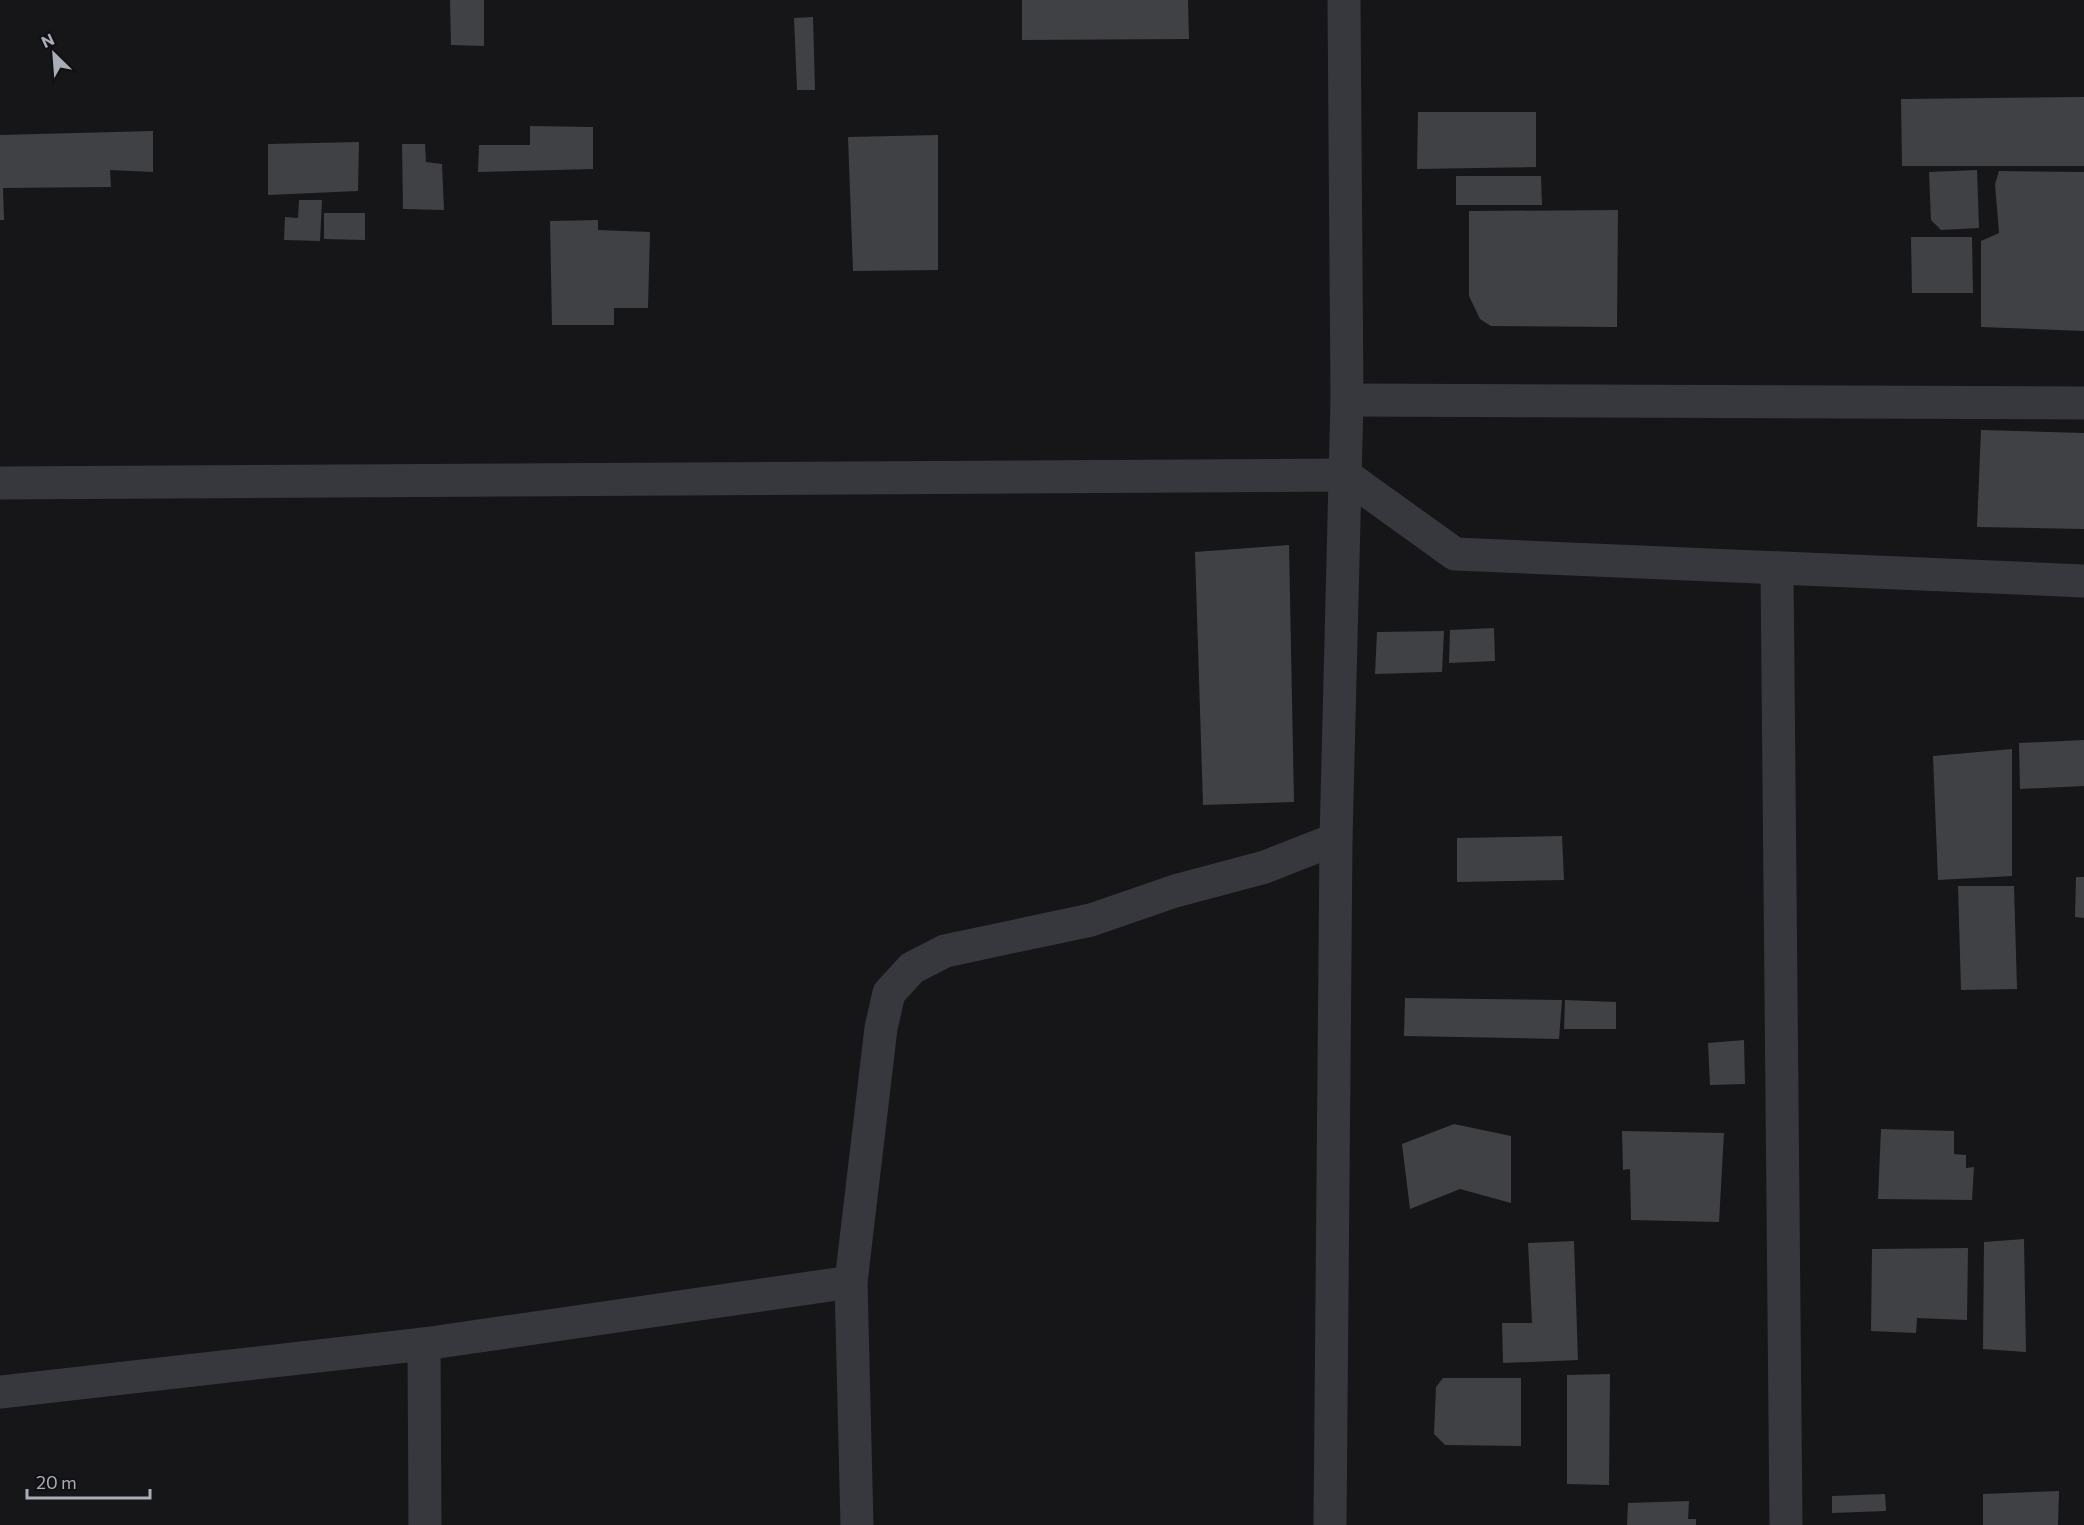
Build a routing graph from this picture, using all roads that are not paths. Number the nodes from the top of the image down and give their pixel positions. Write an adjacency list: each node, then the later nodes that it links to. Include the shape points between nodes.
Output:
1 (1344, 0): 2 (street)
2 (1347, 400): 3 (street); 4 (street)
3 (2084, 403)
4 (1345, 475): 5 (street); 6 (street, via 1455,554); 8 (street)
5 (0, 483)
6 (1778, 568): 7 (street); 15 (street)
7 (2084, 581)
8 (1336, 839): 9 (street, via 1265,867 1175,891 1092,920 945,951 912,968 889,993 881,1028); 14 (street)
9 (851, 1282): 10 (street); 13 (street)
10 (424, 1344): 11 (street); 12 (street)
11 (0, 1392)
12 (424, 1525)
13 (857, 1525)
14 (1330, 1525)
15 (1786, 1525)

